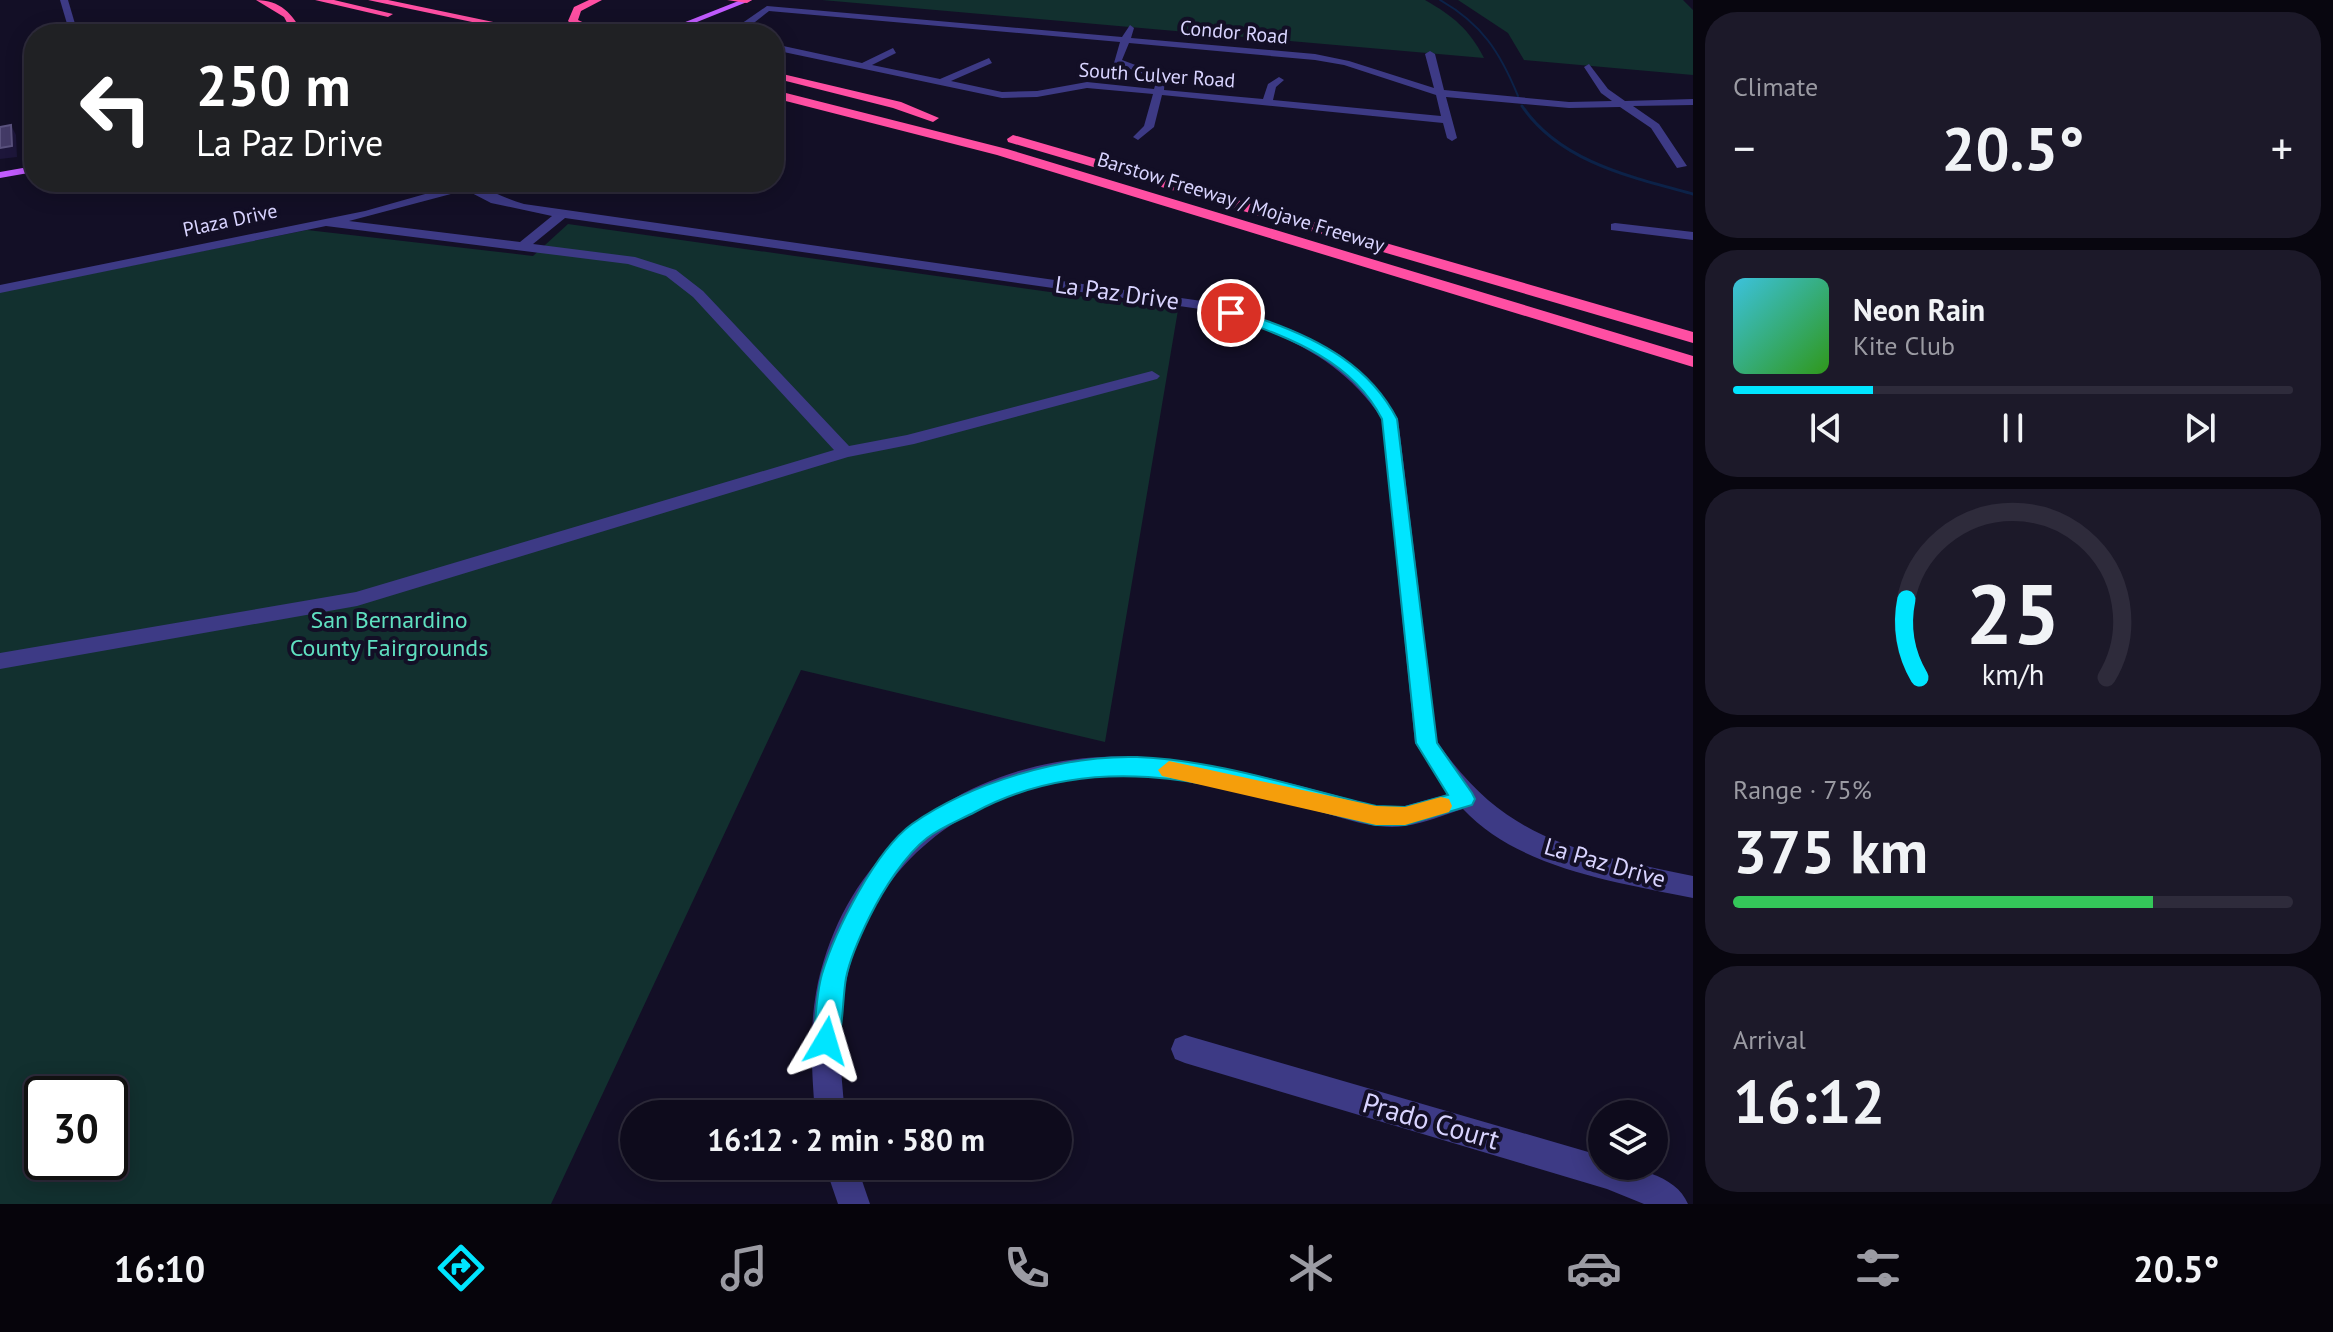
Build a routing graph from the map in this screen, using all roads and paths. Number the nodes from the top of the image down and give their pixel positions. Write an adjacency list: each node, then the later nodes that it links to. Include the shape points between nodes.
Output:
1 (64, 0): 8 (street)
2 (261, 0): 9 (highway, via 288,15)
3 (320, 0): 10 (highway)
4 (373, 0): 11 (highway)
5 (597, 0): 12 (highway, via 577,9)
6 (732, 0): 7 (highway)
7 (747, 0): 13 (main road)
8 (71, 24)
9 (293, 24)
10 (438, 24)
11 (494, 24)
12 (576, 24)
13 (685, 24)
14 (746, 24): 17 (street, Condor Road, via 767,8)
15 (1130, 28): 17 (street)
16 (809, 39): 18 (street)
17 (1124, 40): 28 (street, via 1117,61 1162,78); 29 (street, Condor Road, via 1333,60)
18 (784, 48)
19 (784, 50): 23 (street, South Culver Road)
20 (893, 51): 23 (street)
21 (1430, 54): 29 (street)
22 (989, 61): 27 (street)
23 (864, 65): 27 (street, South Culver Road)
24 (1589, 67): 33 (street, via 1604,91)
25 (1279, 80): 31 (street, via 1271,86)
26 (784, 81): 48 (highway, Barstow Freeway / Mojave Freeway, via 933,118)
27 (942, 82): 28 (street, South Culver Road, via 1002,95 1087,85)
28 (1160, 91): 31 (street, South Culver Road); 35 (street, via 1149,127)
29 (1440, 93): 33 (street, Condor Road); 34 (street)
30 (784, 97): 45 (highway, Barstow Freeway / Mojave Freeway, via 1002,152)
31 (1267, 102): 34 (street, South Culver Road)
32 (1693, 102): 33 (street, Condor Road)
33 (1624, 105): 37 (street, via 1655,126)
34 (1447, 120): 36 (street)
35 (1138, 137)
36 (1452, 138)
37 (1681, 166)
38 (24, 171): 39 (main road)
39 (0, 175)
40 (439, 192): 43 (street, Plaza Drive)
41 (482, 192): 42 (street, La Paz Drive, via 508,204)
42 (562, 214): 47 (street); 57 (street, La Paz Drive, via 1209,306 1281,330 1327,353 1380,400 1390,419 1426,743)
43 (323, 222): 47 (street); 49 (street, Plaza Drive)
44 (1615, 227): 46 (street)
45 (1265, 232): 52 (highway, Barstow Freeway / Mojave Freeway); 54 (highway)
46 (1693, 236)
47 (522, 247): 55 (street, via 630,260 671,273 698,294)
48 (1468, 272): 50 (highway); 51 (highway, Barstow Freeway / Mojave Freeway)
49 (0, 289)
50 (1693, 323)
51 (1693, 338)
52 (1693, 362)
53 (1152, 376): 55 (street)
54 (1693, 378)
55 (845, 452): 56 (street, via 357,599)
56 (0, 661)
57 (1464, 799): 58 (street, La Paz Drive, via 1545,850); 60 (street, via 1405,816 1376,816 1201,774 1138,766 1044,775 950,812 919,832 860,911 839,963 826,1041)
58 (1693, 887)
59 (1185, 1049): 63 (street, Prado Court, via 1607,1173)
60 (829, 1100)
61 (846, 1180): 62 (street)
62 (854, 1204)
63 (1672, 1204)

